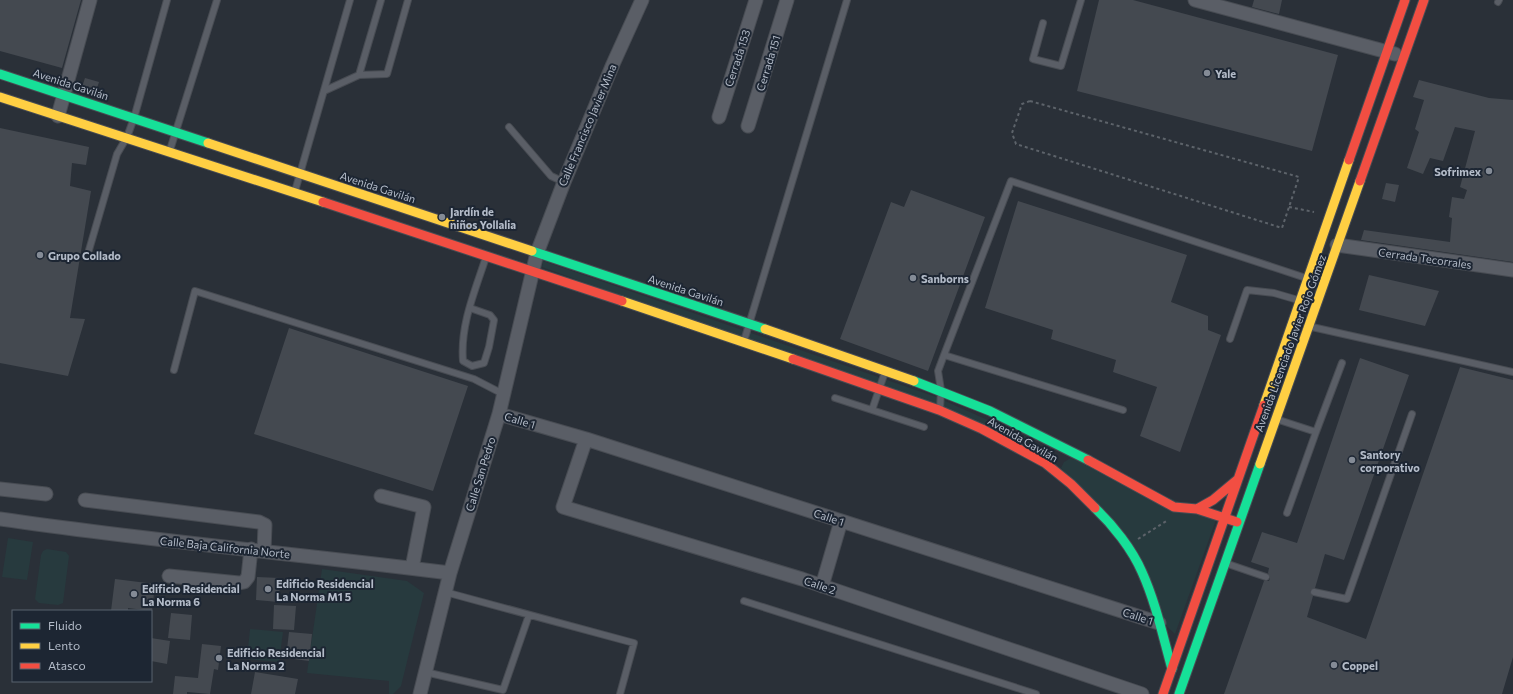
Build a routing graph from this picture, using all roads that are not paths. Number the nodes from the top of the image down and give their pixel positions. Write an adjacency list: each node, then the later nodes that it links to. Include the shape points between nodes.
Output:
1 (90, 0): 21 (street)
2 (167, 0): 25 (lane)
3 (217, 0): 28 (lane)
4 (350, 0): 20 (lane)
5 (381, 0): 19 (lane)
6 (408, 0): 19 (lane, via 387,74)
7 (642, 0): 32 (street, Calle Francisco Javier Mina)
8 (756, 0): 24 (street, Cerrada 153)
9 (787, 0): 26 (street, Cerrada 151)
10 (848, 0): 44 (lane)
11 (1081, 0): 15 (lane, via 1061,66 1034,59)
12 (1195, 0): 16 (street)
13 (1405, 0): 16 (main road, Avenida Licenciado Javier Rojo Gómez)
14 (1424, 0): 17 (main road, Avenida Licenciado Javier Rojo Gómez)
15 (1043, 23)
16 (1387, 52): 17 (street); 34 (main road, Avenida Licenciado Javier Rojo Gómez)
17 (1404, 57): 34 (main road, Avenida Licenciado Javier Rojo Gómez)
18 (0, 74): 21 (main road, Avenida Gavilán)
19 (359, 75): 20 (lane)
20 (324, 91): 31 (lane)
21 (65, 95): 23 (street); 25 (main road, Avenida Gavilán)
22 (0, 97): 23 (main road, Avenida Gavilán)
23 (58, 116): 29 (main road, Avenida Gavilán)
24 (719, 117)
25 (134, 118): 28 (main road, Avenida Gavilán); 29 (lane)
26 (748, 126)
27 (509, 127): 32 (lane, via 551,176)
28 (176, 132): 30 (lane); 31 (main road, Avenida Gavilán)
29 (127, 137): 30 (main road, Avenida Gavilán); 36 (lane, via 117,154)
30 (169, 151): 33 (main road, Avenida Gavilán)
31 (300, 174): 33 (lane); 37 (main road, Avenida Gavilán)
32 (564, 182): 37 (street, Calle Francisco Javier Mina)
33 (294, 193): 38 (main road, Avenida Gavilán)
34 (1338, 216): 35 (main road, Avenida Licenciado Javier Rojo Gómez); 41 (main road, Avenida Licenciado Javier Rojo Gómez)
35 (1337, 245): 40 (street, Cerrada Tecorrales); 45 (main road, Avenida Licenciado Javier Rojo Gómez)
36 (89, 250)
37 (537, 252): 39 (street, Calle San Pedro); 44 (main road, Avenida Gavilán)
38 (486, 255): 39 (main road, Avenida Gavilán); 43 (lane)
39 (532, 270): 47 (main road, Avenida Gavilán); 55 (street, Calle San Pedro)
40 (1513, 270)
41 (1307, 279): 42 (main road, Avenida Licenciado Javier Rojo Gómez); 48 (lane, via 1011,181)
42 (1300, 300): 46 (lane, via 1274,293 1247,290); 68 (main road, Avenida Licenciado Javier Rojo Gómez)
43 (470, 308): 43 (lane, via 462,345 464,361 472,366 484,363 494,320 490,315)
44 (749, 323): 47 (lane); 51 (main road, Avenida Gavilán)
45 (1308, 326): 52 (lane); 62 (main road, Avenida Licenciado Javier Rojo Gómez)
46 (1230, 339)
47 (744, 342): 53 (main road, Avenida Gavilán)
48 (944, 355): 54 (lane, via 938,371); 59 (lane)
49 (1342, 363): 65 (lane)
50 (174, 370): 55 (lane, via 195,291 474,379)
51 (885, 370): 53 (lane); 54 (main road, Avenida Gavilán)
52 (1513, 372)
53 (879, 389): 57 (lane); 58 (main road, Avenida Gavilán)
54 (941, 390): 58 (lane); 63 (main road, Avenida Gavilán)
55 (503, 394): 60 (street, Calle San Pedro)
56 (835, 398): 57 (lane)
57 (872, 410): 64 (lane)
58 (940, 410): 63 (main road, Avenida Gavilán)
59 (1123, 410)
60 (499, 414): 66 (street, Calle 1); 82 (street, Calle San Pedro)
61 (1412, 414): 87 (lane, via 1347,599)
62 (1275, 419): 65 (lane); 78 (main road, Avenida Licenciado Javier Rojo Gómez)
63 (986, 420): 67 (main road, Avenida Gavilán); 67 (main road, Avenida Gavilán)
64 (924, 427)
65 (1316, 432): 74 (lane)
66 (586, 440): 77 (street, Calle 1); 85 (street, Calle 2, via 563,507)
67 (1050, 454): 73 (main road, Avenida Gavilán, via 1174,507); 90 (main road, Avenida Gavilán, via 1071,484 1100,512 1126,546 1142,572)
68 (1237, 480): 73 (main road, via 1213,500); 75 (main road, Avenida Licenciado Javier Rojo Gómez)
69 (0, 489): 70 (street)
70 (46, 494)
71 (381, 496): 81 (street, via 424,507)
72 (85, 500): 79 (street, via 259,522 265,525)
73 (1197, 509): 75 (main road)
74 (1287, 513)
75 (1224, 518): 78 (main road); 91 (main road, Avenida Licenciado Javier Rojo Gómez)
76 (0, 519): 79 (street, Calle Baja California Norte, via 90,533)
77 (841, 521): 85 (street); 90 (street, Calle 1)
78 (1239, 522): 80 (main road, Avenida Licenciado Javier Rojo Gómez)
79 (257, 550): 81 (street, Calle Baja California Norte); 83 (street, via 244,582)
80 (1225, 563): 84 (lane); 92 (main road, Avenida Licenciado Javier Rojo Gómez)
81 (412, 568): 82 (street, Calle Baja California Norte)
82 (450, 573): 86 (street, Calle San Pedro)
83 (169, 576)
84 (1266, 577)
85 (822, 586): 98 (street, Calle 2)
86 (445, 592): 89 (lane); 94 (street, Calle San Pedro)
87 (1314, 592)
88 (744, 600): 97 (lane)
89 (529, 615): 94 (lane, via 503,690); 96 (lane, via 634,643)
90 (1159, 623): 93 (main road, Avenida Gavilán)
91 (1180, 644): 92 (main road); 93 (main road, Avenida Licenciado Javier Rojo Gómez)
92 (1196, 648): 100 (main road, Avenida Licenciado Javier Rojo Gómez)
93 (1172, 669): 99 (main road, Avenida Licenciado Javier Rojo Gómez)
94 (425, 672): 95 (street, Calle San Pedro)
95 (420, 694)
96 (620, 694)
97 (1036, 694)
98 (1142, 694)
99 (1163, 694)
100 (1179, 694)

